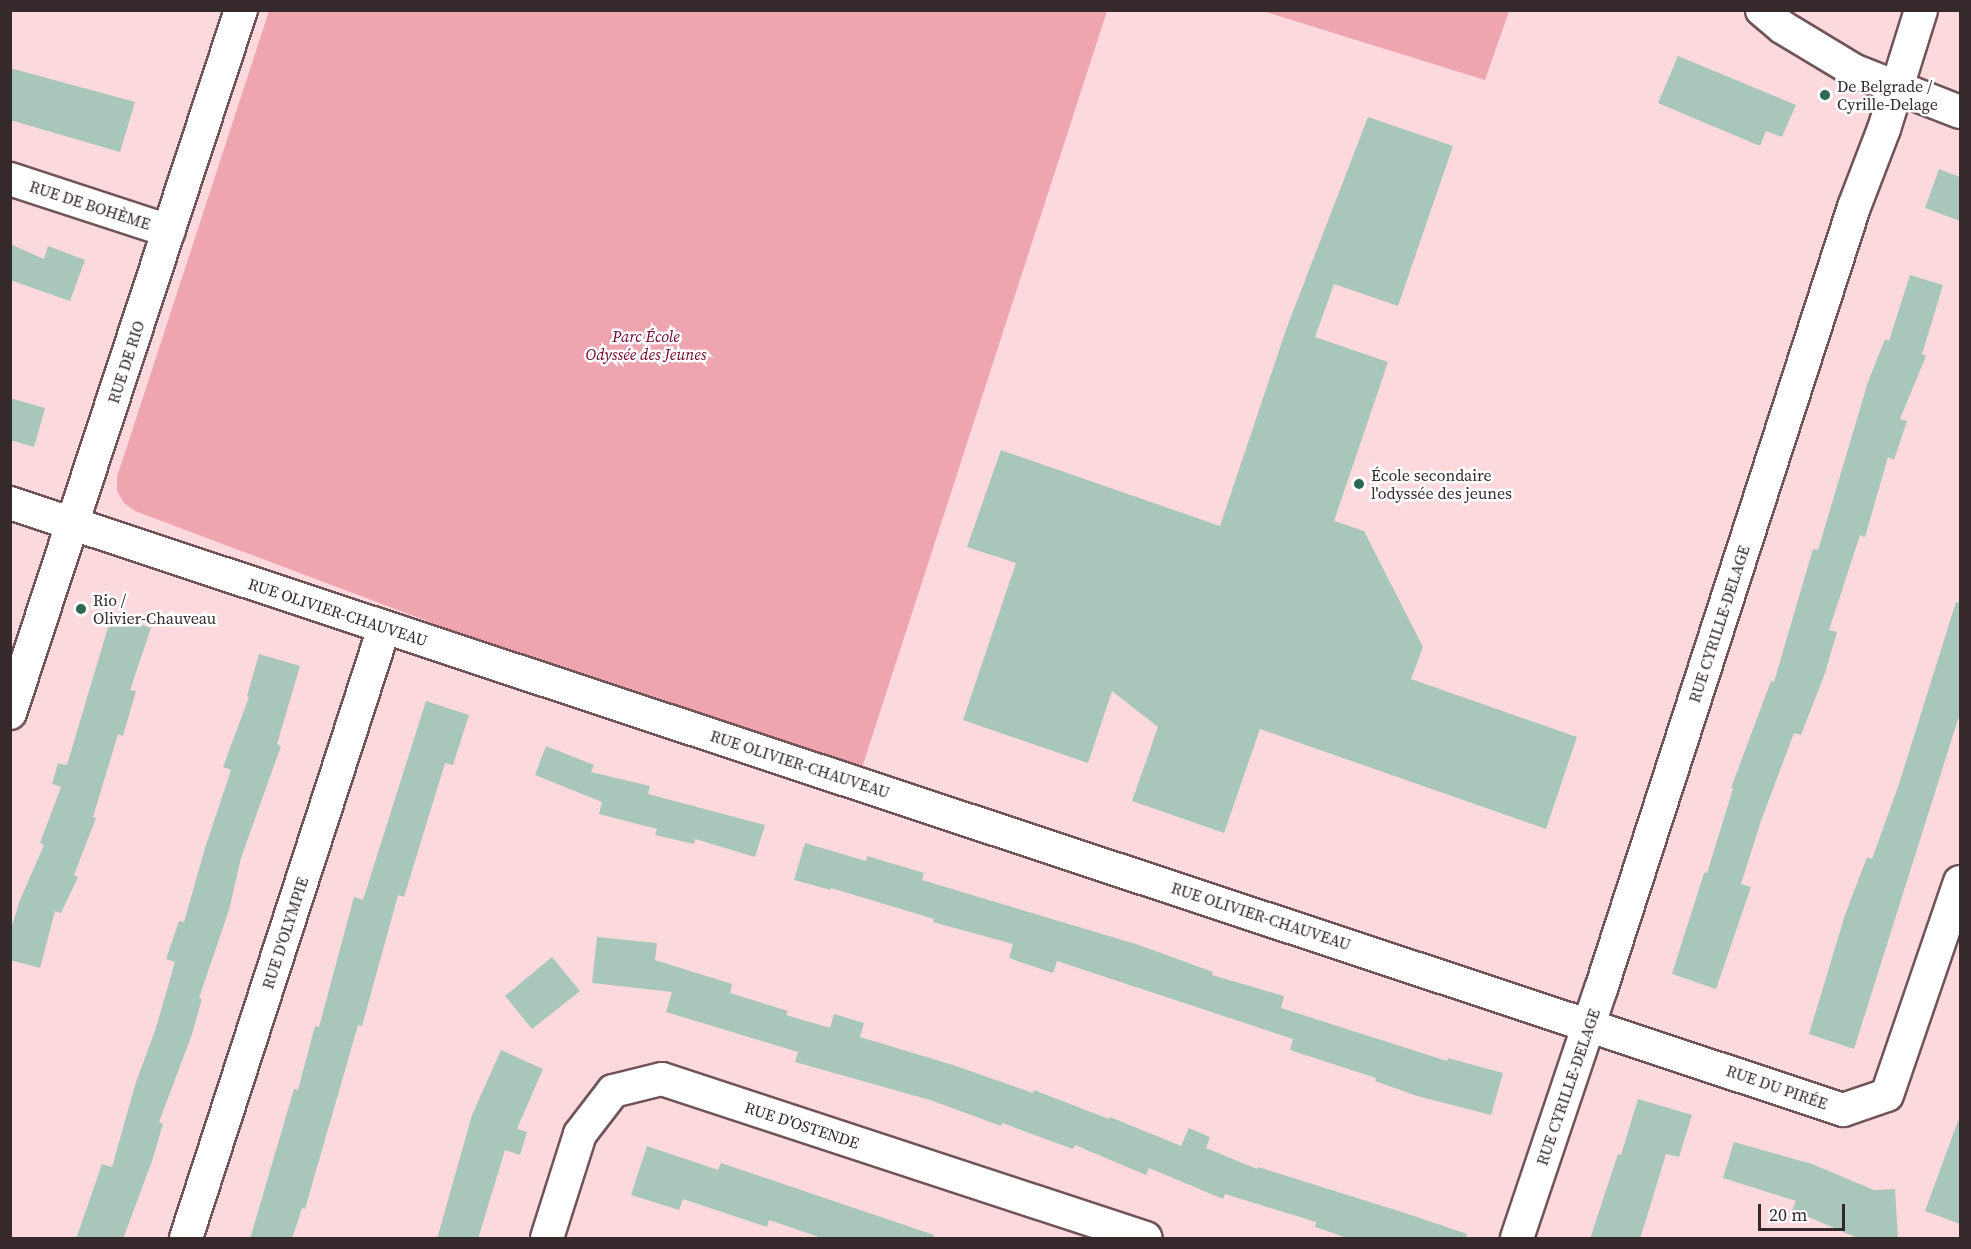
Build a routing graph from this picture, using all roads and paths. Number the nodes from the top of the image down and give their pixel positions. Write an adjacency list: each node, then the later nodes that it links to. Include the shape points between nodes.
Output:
1 (241, 10): 7 (street, RUE DE RIO)
2 (1762, 10): 4 (street, via 1782,27 1855,71)
3 (1921, 10): 4 (street, RUE CYRILLE-DELAGE)
4 (1897, 88): 5 (street); 13 (street, RUE CYRILLE-DELAGE, via 1852,215)
5 (1960, 112)
6 (10, 179): 7 (street, RUE DE BOHÈME)
7 (169, 231): 9 (street, RUE DE RIO)
8 (10, 503): 9 (street, RUE OLIVIER-CHAUVEAU)
9 (72, 524): 10 (street, RUE OLIVIER-CHAUVEAU); 11 (street, RUE DE RIO)
10 (384, 628): 13 (street, RUE OLIVIER-CHAUVEAU); 14 (street, RUE D'OLYMPIE)
11 (10, 713)
12 (1960, 882): 13 (street, RUE DU PIRÉE, via 1887,1095 1844,1110)
13 (1590, 1024): 17 (street, RUE CYRILLE-DELAGE)
14 (186, 1239)
15 (547, 1239): 16 (street, RUE D'OSTENDE, via 580,1134 613,1091 662,1079)
16 (1146, 1239)
17 (1517, 1239)

